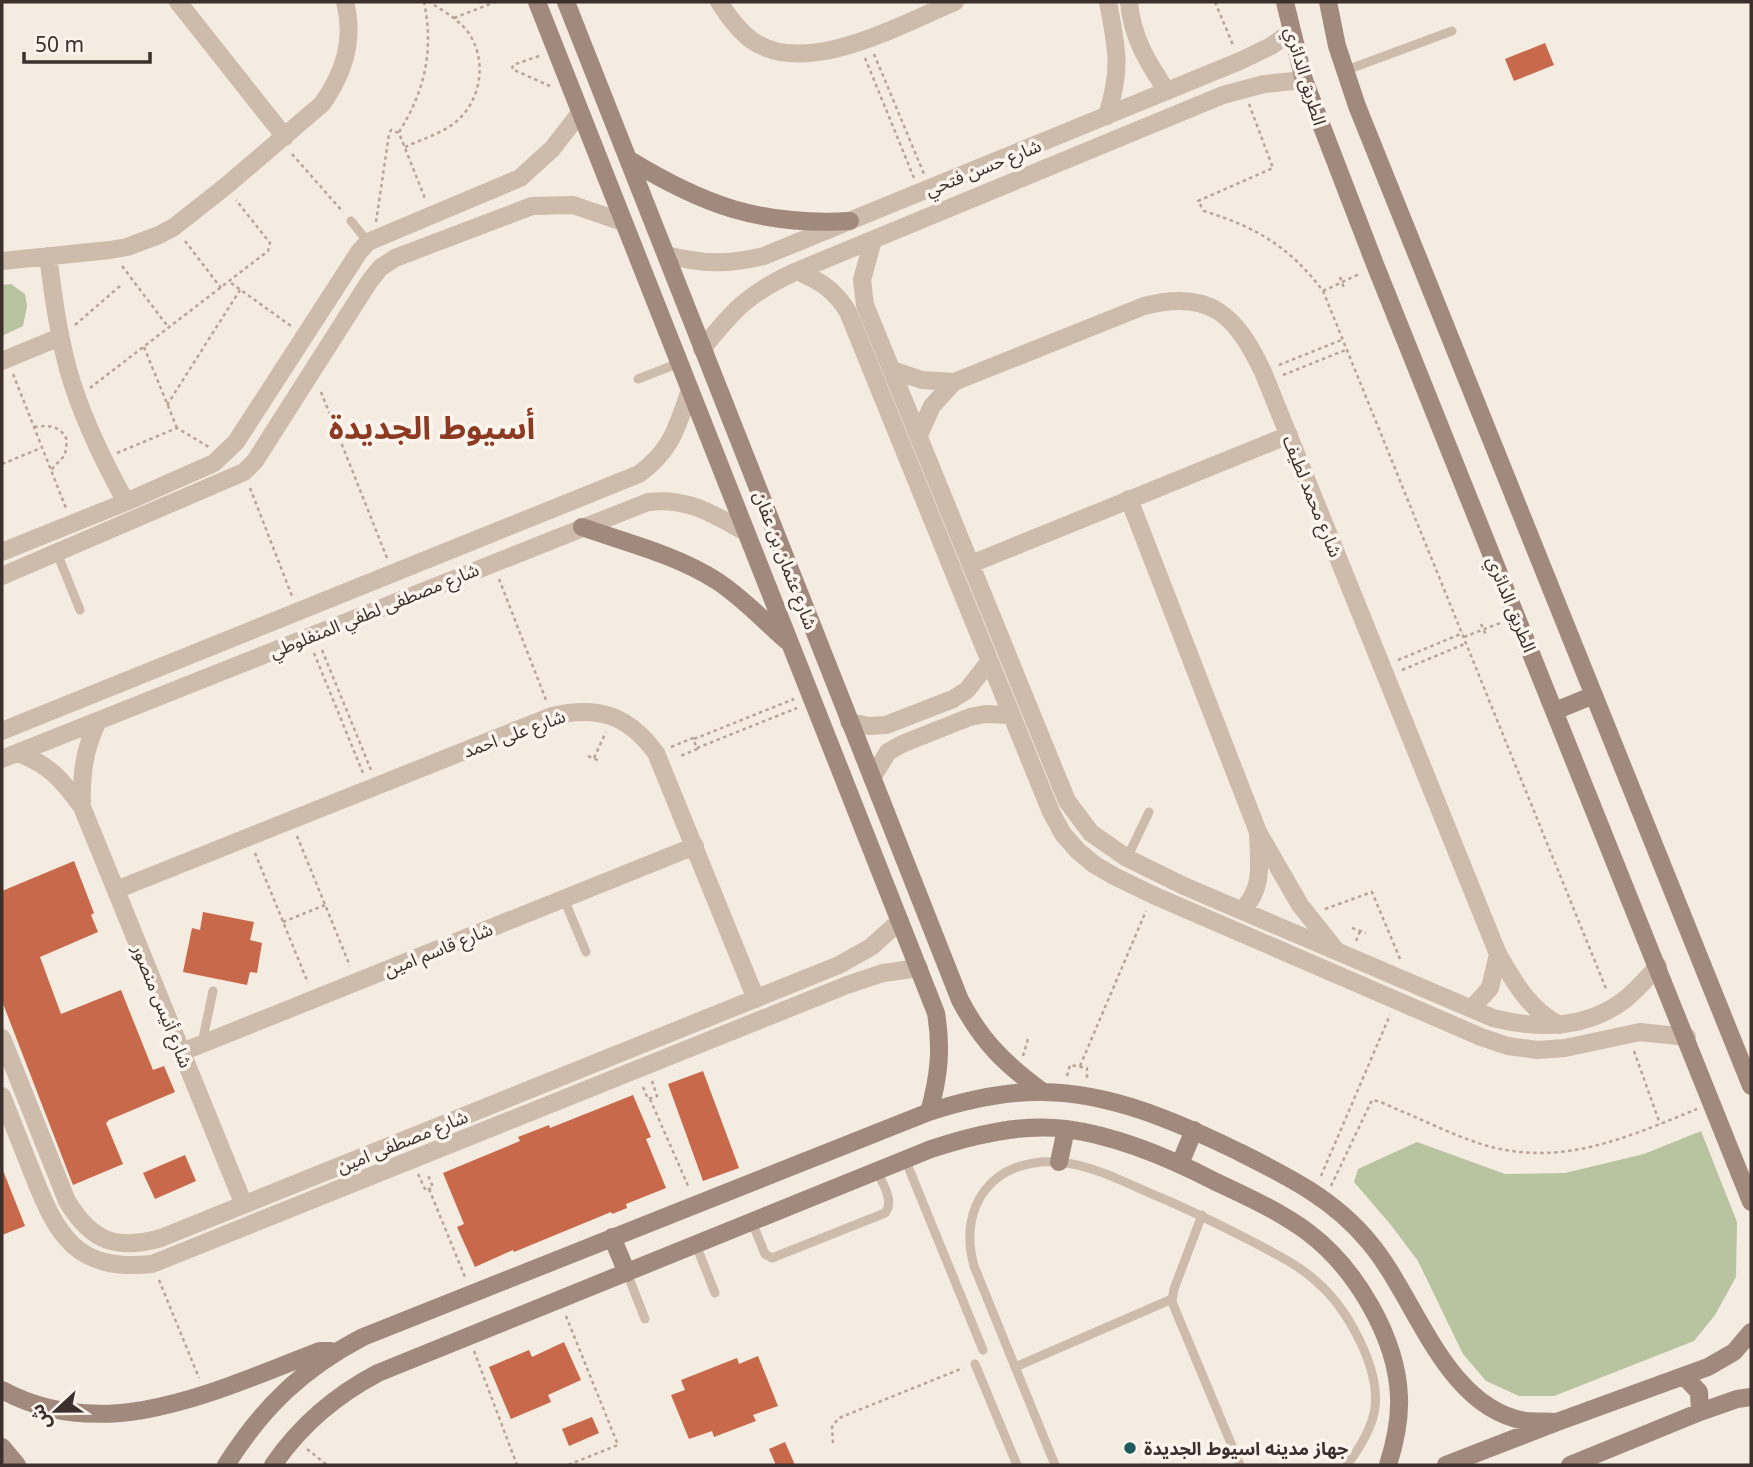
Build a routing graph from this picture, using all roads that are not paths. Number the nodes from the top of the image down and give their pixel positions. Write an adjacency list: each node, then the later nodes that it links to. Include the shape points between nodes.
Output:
1 (178, 2): 20 (street)
2 (345, 2): 20 (street, via 349,39 336,85)
3 (537, 2): 18 (street, شارع عثمان بن عفان)
4 (566, 2): 17 (street, شارع عثمان بن عفان)
5 (719, 2): 11 (street, via 733,24 752,40 774,51 798,55 863,40)
6 (955, 2): 11 (street)
7 (1108, 2): 19 (street, via 1118,68)
8 (1129, 2): 16 (street, via 1139,46)
9 (1285, 2): 13 (street, الطريق الدائري)
10 (1328, 2): 14 (street)
11 (935, 6)
12 (1452, 31): 14 (lane)
13 (1291, 32): 15 (street, الطريق الدائري); 16 (street, شارع حسن فتحي, via 1240,61)
14 (1345, 71): 55 (street)
15 (1304, 80): 25 (street, شارع حسن فتحي, via 1243,88); 57 (street, الطريق الدائري)
16 (1167, 91): 19 (street, شارع حسن فتحي)
17 (606, 102): 18 (street); 21 (street, شارع عثمان بن عفان)
18 (580, 113): 24 (street, شارع عثمان بن عفان); 26 (street, via 552,149 520,178)
19 (1107, 116): 23 (street, شارع حسن فتحي)
20 (283, 139): 28 (street, via 174,227 144,242)
21 (628, 159): 23 (street, via 672,186 740,212 776,220); 27 (street, شارع عثمان بن عفان)
22 (351, 221): 26 (lane)
23 (850, 221): 27 (street, شارع حسن فتحي, via 743,261 698,263)
24 (623, 222): 34 (street, شارع عثمان بن عفان); 45 (street, via 573,205 532,206 395,258 374,275 255,461 244,472)
25 (873, 240): 30 (street, شارع حسن فتحي); 35 (street, via 862,293)
26 (371, 241): 43 (street, via 359,252 223,457)
27 (666, 255): 32 (street, شارع عثمان بن عفان)
28 (48, 256): 29 (street); 31 (street)
29 (2, 261)
30 (797, 271): 32 (street, شارع حسن فتحي, via 750,296); 54 (street, via 824,283 848,312)
31 (60, 337): 33 (street); 43 (street, via 76,398 102,459)
32 (702, 349): 39 (street, شارع عثمان بن عفان)
33 (4, 360)
34 (679, 363): 36 (lane); 38 (street, شارع عثمان بن عفان)
35 (892, 370): 37 (street, شارع محمد لطيف, via 922,380); 40 (street)
36 (638, 379)
37 (954, 382): 40 (street, شارع محمد لطيف, via 932,406); 41 (street, شارع محمد لطيف, via 1144,306 1168,300 1193,301 1216,309 1236,324 1265,376)
38 (690, 390): 42 (street, شارع عثمان بن عفان); 56 (street, شارع مصطفى لطفي المنفلوطي, via 665,452 639,474)
39 (734, 428): 42 (street); 59 (street, شارع عثمان بن عفان)
40 (919, 435): 50 (street)
41 (1289, 435): 44 (street); 77 (street, شارع محمد لطيف)
42 (708, 438): 47 (street, شارع عثمان بن عفان)
43 (134, 499): 45 (street); 48 (street)
44 (1129, 499): 50 (street); 67 (street)
45 (150, 513): 49 (street)
46 (582, 527): 47 (street, شارع مصطفى لطفي المنفلوطي, via 664,500 696,506); 53 (street, via 696,569 734,594); 60 (street, شارع مصطفى لطفي المنفلوطي)
47 (746, 533): 53 (street, شارع عثمان بن عفان)
48 (2, 552)
49 (57, 553): 51 (street); 52 (lane)
50 (971, 564): 66 (street, via 1068,801)
51 (2, 576)
52 (80, 610)
53 (790, 645): 74 (street, شارع عثمان بن عفان)
54 (989, 662): 58 (street); 59 (street, via 967,690 953,699 886,725)
55 (1594, 695): 57 (street); 88 (street)
56 (72, 703): 60 (street); 61 (street, شارع مصطفى لطفي المنفلوطي)
57 (1555, 711): 78 (street, الطريق الدائري)
58 (1011, 716): 63 (street, via 970,717 902,744 888,752); 68 (street)
59 (849, 722): 63 (street, شارع عثمان بن عفان)
60 (90, 724): 62 (street, شارع مصطفى لطفي المنفلوطي); 64 (street, شارع أنيس منصور, via 82,770)
61 (2, 731)
62 (10, 756): 64 (street, شارع أنيس منصور, via 46,766)
63 (872, 778): 89 (street, شارع عثمان بن عفان, via 974,1027 993,1052)
64 (82, 807): 71 (street, شارع أنيس منصور)
65 (1149, 812): 70 (lane)
66 (1081, 822): 68 (street); 70 (street, via 1102,843)
67 (1258, 832): 73 (street, via 1258,886); 76 (street, via 1308,916)
68 (1063, 834): 84 (street, via 1095,865 1153,895 1508,1046 1565,1048 1628,1033)
69 (695, 846): 71 (street, شارع على احمد, via 659,759 638,732 614,716 583,711 552,716); 72 (street, شارع قاسم امين); 81 (street, شارع على احمد)
70 (1127, 858): 73 (street)
71 (116, 890): 87 (street, شارع أنيس منصور)
72 (564, 899): 75 (lane); 86 (street, شارع قاسم امين)
73 (1242, 910): 76 (street)
74 (900, 921): 79 (street, شارع عثمان بن عفان); 81 (street, شارع مصطفى امين, via 855,957)
75 (586, 952)
76 (1338, 952): 82 (street)
77 (1498, 954): 82 (street, via 1490,988); 83 (street, شارع محمد لطيف, via 1525,998)
78 (1658, 967): 83 (street, via 1614,1007); 84 (street, الطريق الدائري)
79 (919, 968): 90 (street, شارع مصطفى امين, via 865,979 152,1264 127,1267 101,1262 78,1250 60,1232); 91 (street, شارع عثمان بن عفان, via 940,1037 941,1062)
80 (213, 991): 86 (lane)
81 (756, 999): 99 (street, شارع مصطفى امين)
82 (1472, 1009): 83 (street, via 1514,1023)
83 (1559, 1025)
84 (1687, 1037): 98 (street, الطريق الدائري)
85 (2, 1038): 99 (street, شارع مصطفى امين, via 67,1201 96,1235 117,1243 139,1244)
86 (202, 1044): 87 (street, شارع قاسم امين)
87 (182, 1052): 99 (street, شارع أنيس منصور)
88 (1751, 1086)
89 (1043, 1092): 91 (street, via 986,1097); 93 (street, via 1112,1102)
90 (2, 1096)
91 (929, 1112): 102 (street)
92 (1066, 1129): 94 (street, via 984,1134); 95 (street); 96 (street)
93 (1194, 1130): 96 (street); 117 (street, via 1288,1176 1349,1220 1371,1243 1459,1381 1478,1399 1525,1421)
94 (905, 1159): 97 (street); 109 (lane)
95 (1059, 1162): 100 (lane, via 1085,1167); 112 (lane, via 1022,1165 988,1184 976,1202 969,1228 974,1266)
96 (1181, 1164): 126 (street, via 1289,1219 1349,1275 1378,1322 1396,1372 1398,1422)
97 (877, 1171): 101 (street); 101 (lane, via 889,1201 884,1213 772,1258 765,1254)
98 (1751, 1202)
99 (244, 1205)
100 (1202, 1215): 106 (lane); 125 (lane, via 1317,1281 1353,1329 1373,1379 1375,1408)
101 (752, 1222): 103 (street)
102 (612, 1237): 104 (street); 110 (street)
103 (696, 1245): 104 (street); 105 (lane)
104 (627, 1273): 107 (lane); 121 (street, via 354,1386 294,1437)
105 (715, 1293)
106 (1172, 1299): 112 (lane); 124 (lane)
107 (645, 1319)
108 (1751, 1332): 113 (street, via 1734,1352)
109 (983, 1350)
110 (334, 1352): 114 (street, via 320,1351 205,1394 144,1411 94,1415 44,1408); 120 (street, via 287,1388)
111 (975, 1364): 122 (lane)
112 (1016, 1367): 123 (lane)
113 (1685, 1377): 116 (street, via 1699,1392); 117 (street)
114 (2, 1390)
115 (1751, 1397): 116 (street)
116 (1700, 1412): 128 (street)
117 (1557, 1422): 127 (street)
118 (2, 1447): 119 (street)
119 (17, 1465)
120 (226, 1465)
121 (273, 1465)
122 (1017, 1465)
123 (1055, 1465)
124 (1240, 1465)
125 (1348, 1465)
126 (1388, 1465)
127 (1446, 1465)
128 (1570, 1465)

